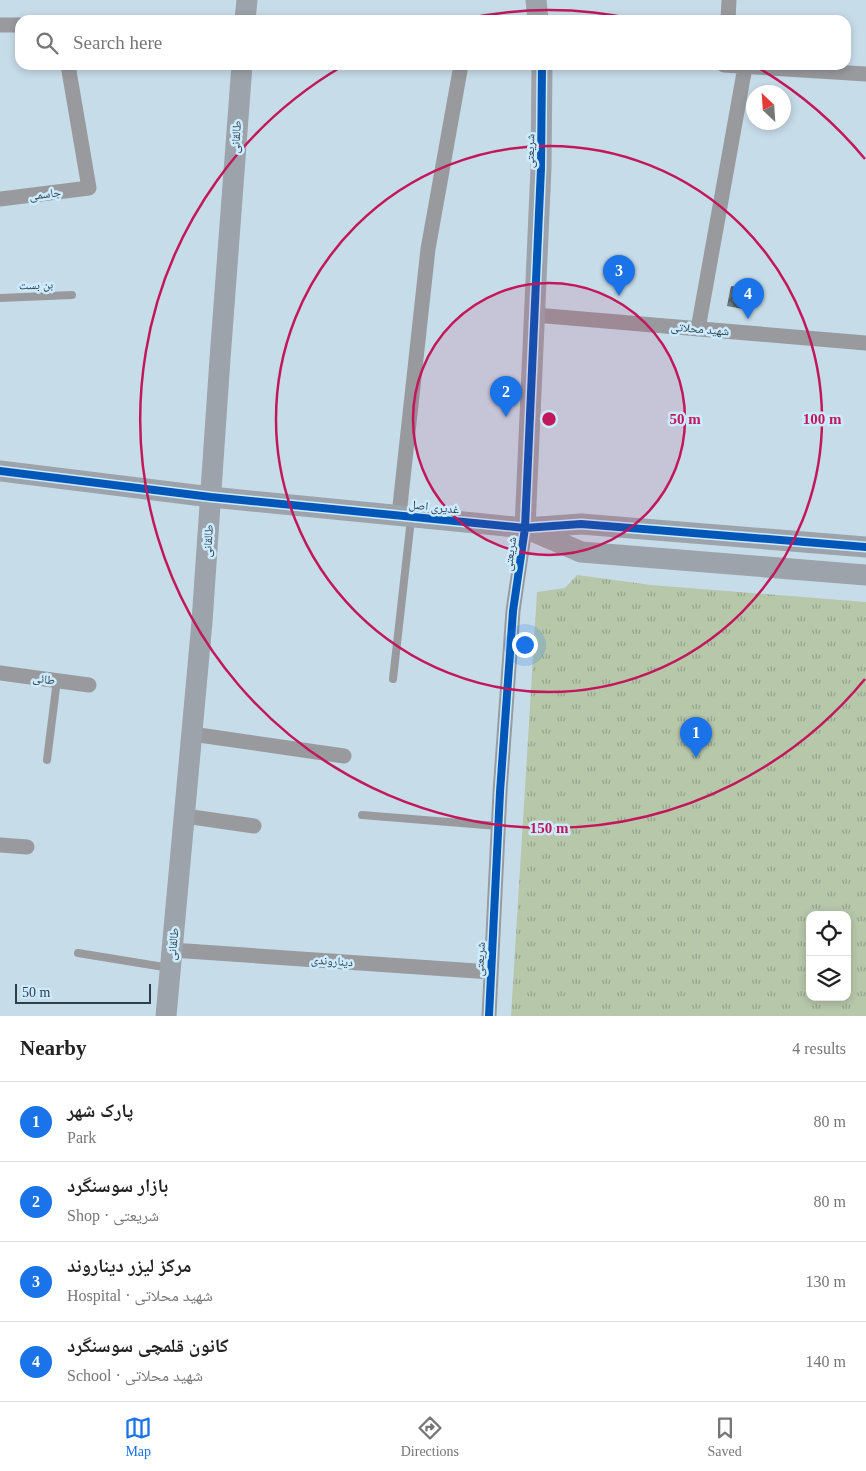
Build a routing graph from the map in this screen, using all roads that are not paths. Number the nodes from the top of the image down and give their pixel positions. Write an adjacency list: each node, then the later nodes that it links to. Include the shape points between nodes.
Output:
1 (247, 0): 4 (street)
2 (536, 0): 5 (street)
3 (729, 0): 6 (street)
4 (246, 15)
5 (538, 15)
6 (728, 15)
7 (0, 25): 8 (street)
8 (15, 25)
9 (69, 70): 16 (street, جاسمی, via 89,188)
10 (242, 70): 23 (street, طالقانی)
11 (460, 70): 24 (street, via 428,249)
12 (542, 70): 19 (street, شریعتی)
13 (744, 70): 20 (street)
14 (797, 70): 15 (street)
15 (866, 74)
16 (0, 199)
17 (72, 295): 18 (lane, بن بست)
18 (0, 298)
19 (535, 314): 20 (street, شهید محلاتی); 25 (street, شریعتی)
20 (698, 328): 21 (street, شهید محلاتی)
21 (866, 343)
22 (0, 471): 23 (street, غدیری اصل)
23 (211, 497): 24 (street, غدیری اصل); 32 (street, طالقانی)
24 (405, 516): 25 (street, غدیری اصل); 29 (lane)
25 (525, 528): 26 (street, غدیری اصل, via 581,524); 27 (street, غدیری اصل, via 581,552); 38 (street, شریعتی, via 513,611)
26 (866, 547)
27 (866, 575)
28 (0, 673): 30 (street, طائی)
29 (393, 679)
30 (57, 680): 31 (street, طائی); 34 (lane)
31 (89, 685)
32 (192, 734): 33 (street); 36 (street, طالقانی)
33 (344, 756)
34 (47, 760)
35 (362, 815): 38 (lane)
36 (184, 816): 37 (street); 42 (street, طالقانی)
37 (254, 826)
38 (498, 826): 43 (street, شریعتی)
39 (0, 845): 40 (street)
40 (27, 847)
41 (78, 953): 42 (lane)
42 (172, 959): 43 (street, دیناروندی); 44 (street, طالقانی)
43 (491, 972): 45 (street, شریعتی)
44 (166, 1016)
45 (489, 1016)

